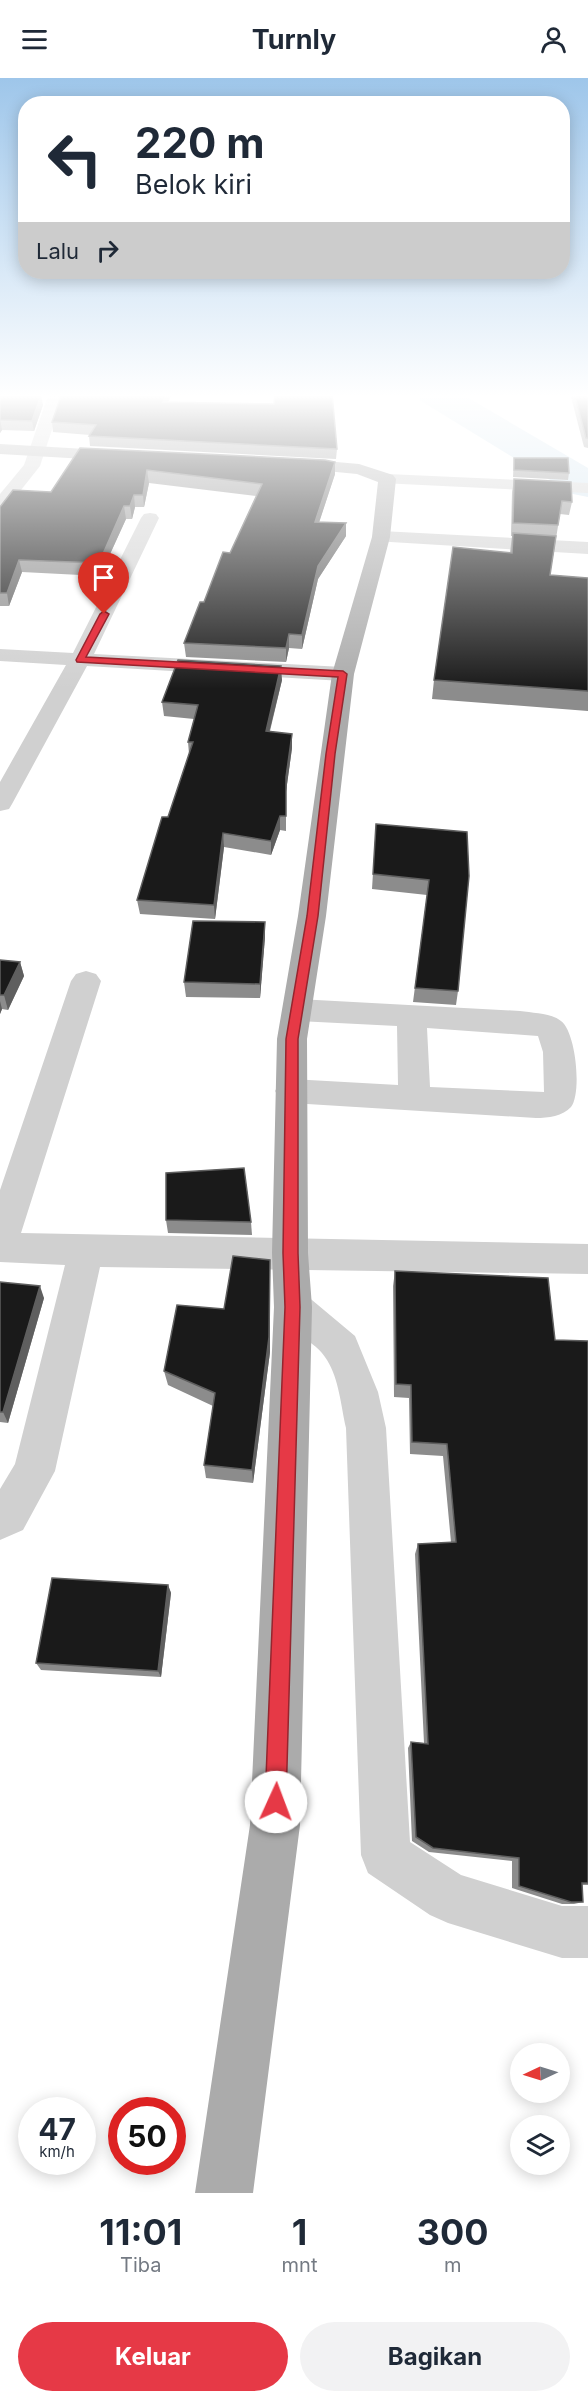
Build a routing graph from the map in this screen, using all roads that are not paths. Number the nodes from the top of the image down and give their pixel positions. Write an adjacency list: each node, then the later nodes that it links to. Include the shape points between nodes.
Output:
1 (11, 492): 3 (street)
2 (386, 492): 5 (main road)
3 (0, 505)
4 (150, 518): 8 (street)
5 (381, 537): 6 (street); 9 (main road)
6 (588, 548)
7 (0, 655): 8 (street)
8 (80, 660): 9 (street); 10 (street)
9 (343, 674): 12 (main road)
10 (0, 804)
11 (86, 981): 16 (street)
12 (298, 1010): 13 (street); 14 (main road, via 292,1039)
13 (412, 1016): 15 (street); 15 (street, via 520,1023 551,1029 562,1089 559,1099 536,1106)
14 (291, 1091): 15 (street); 19 (main road)
15 (414, 1099)
16 (0, 1242)
17 (0, 1247): 18 (street)
18 (86, 1251): 19 (street); 22 (street, via 34,1471 8,1515)
19 (290, 1253): 20 (street); 21 (main road)
20 (588, 1259)
21 (293, 1307): 23 (street, via 342,1348 366,1428 386,1855 448,1898 562,1932); 24 (main road, via 275,1825)
22 (0, 1519)
23 (588, 1932)
24 (224, 2193)

